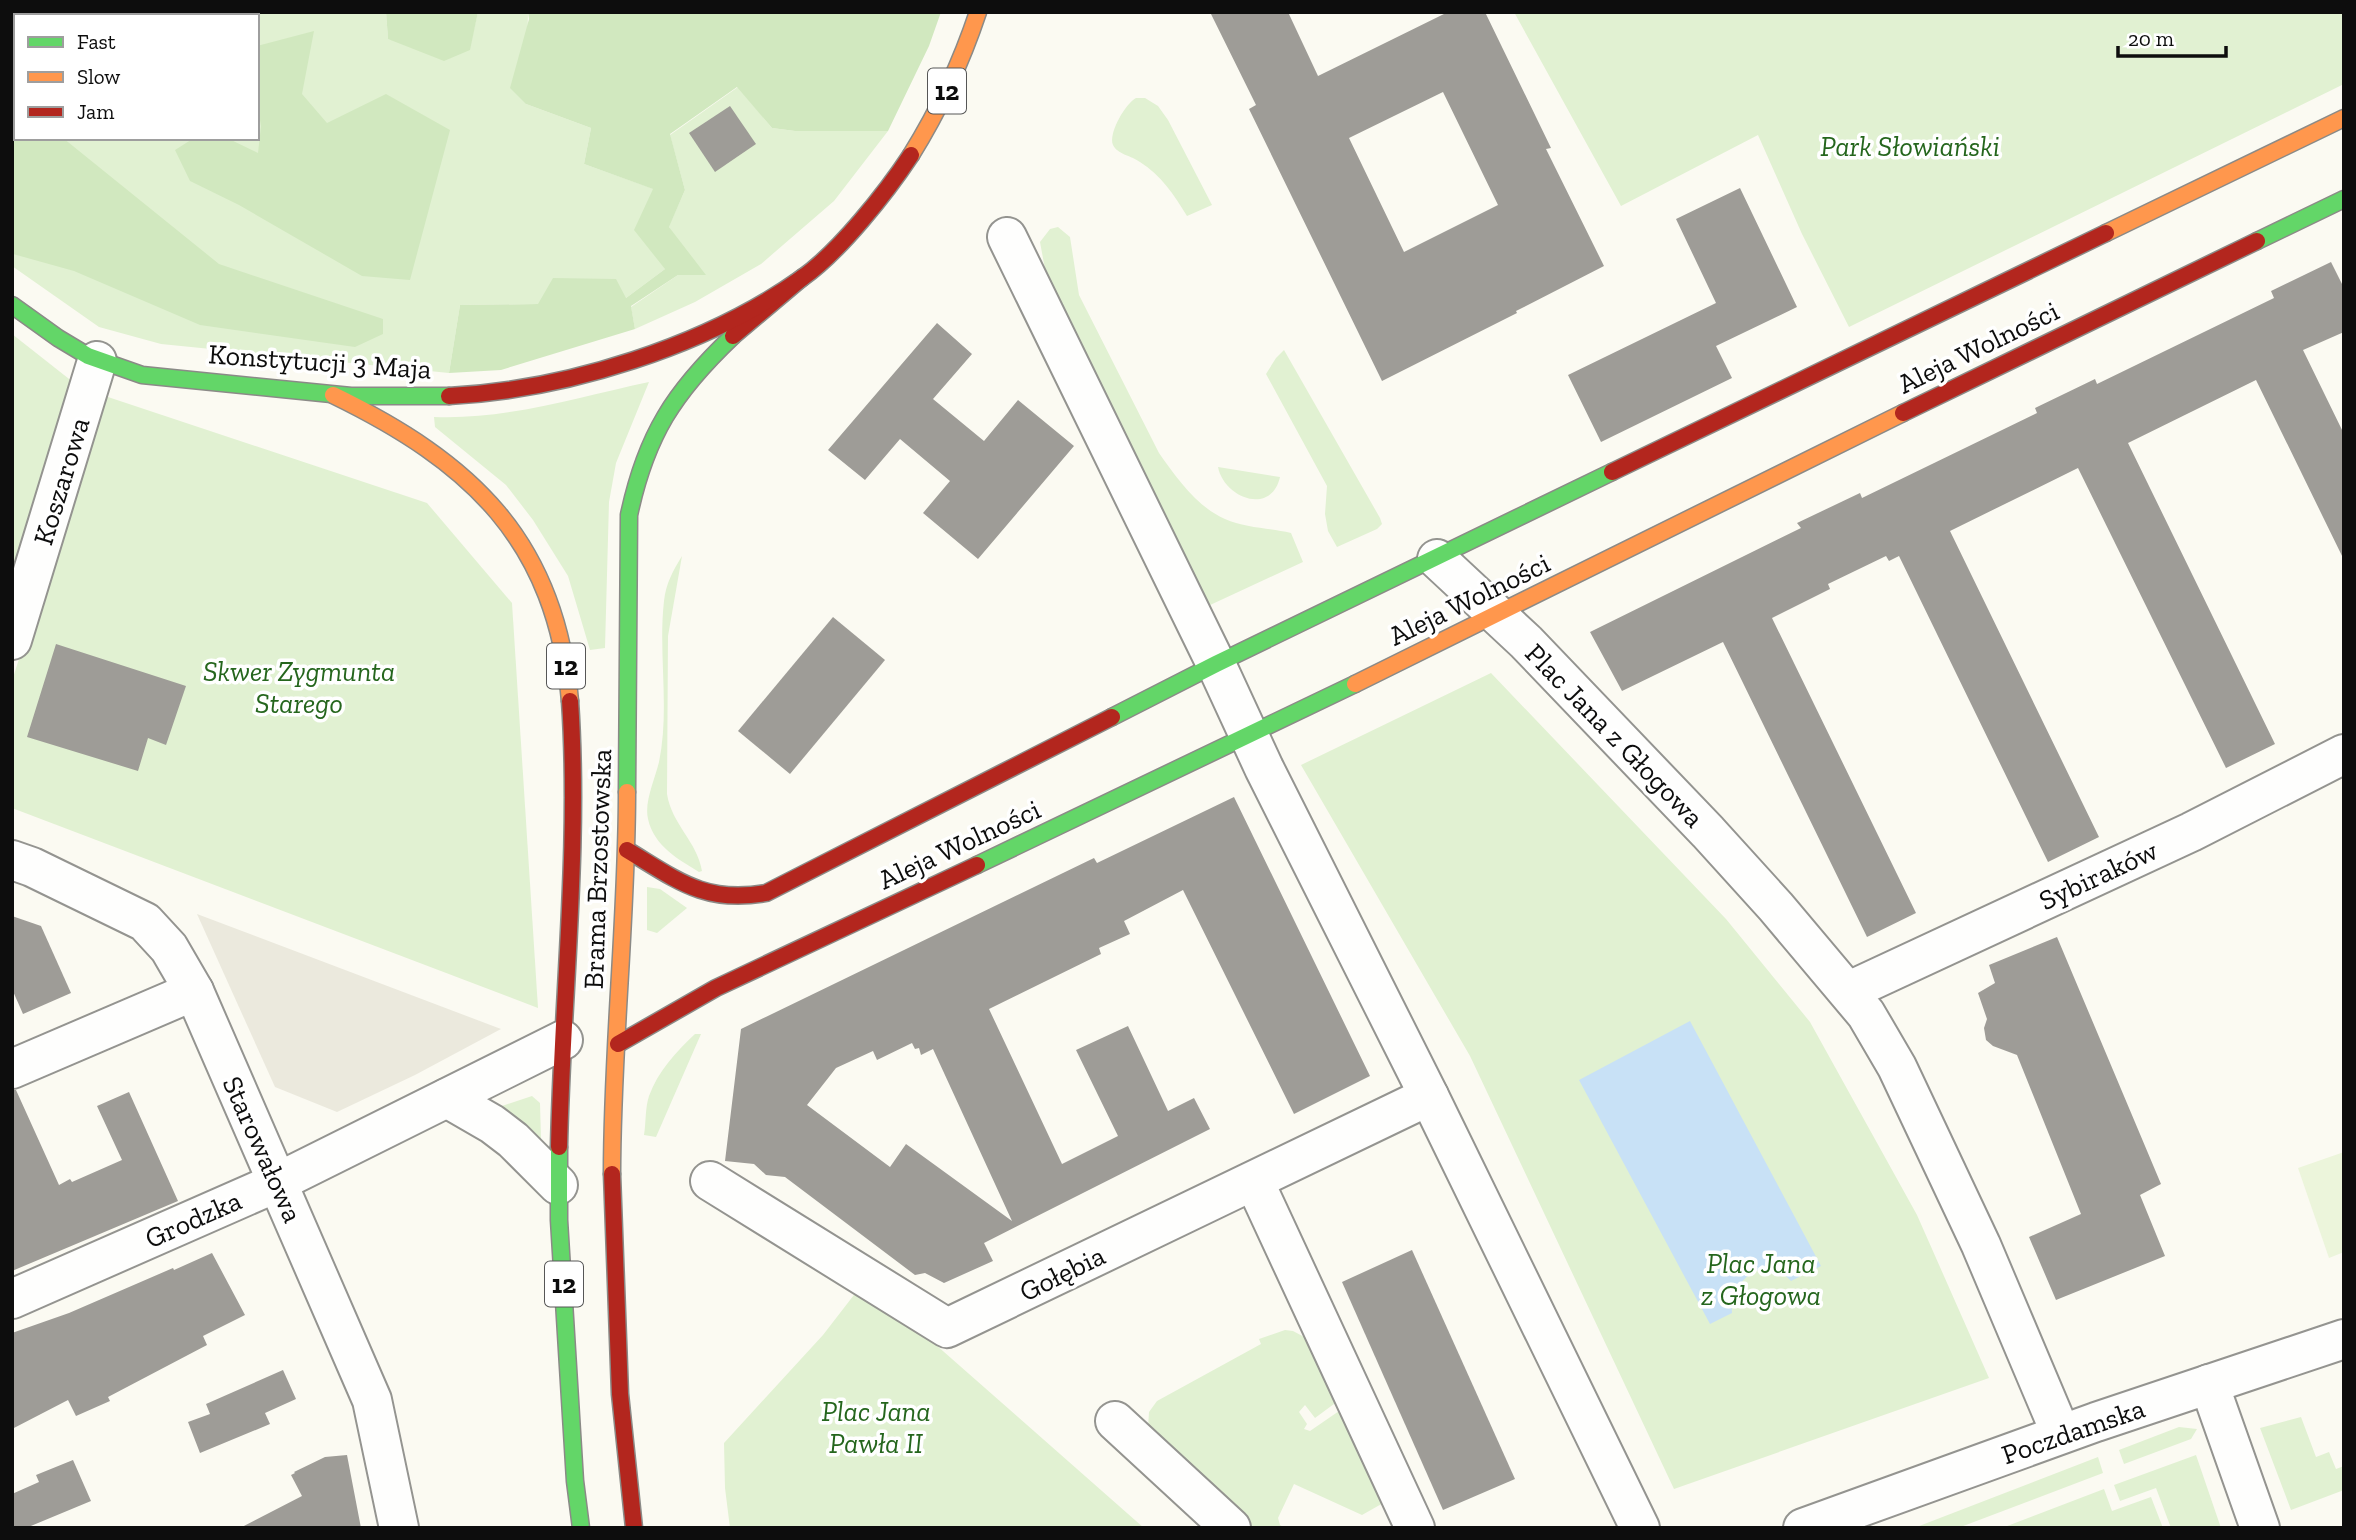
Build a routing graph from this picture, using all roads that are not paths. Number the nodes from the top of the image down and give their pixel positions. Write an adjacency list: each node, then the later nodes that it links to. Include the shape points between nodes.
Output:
1 (978, 12): 5 (street, Konstytucji 3 Maja / 12, via 954,77 912,155 867,213)
2 (2344, 118): 9 (street, Aleja Wolności)
3 (2344, 199): 10 (street, Aleja Wolności)
4 (1007, 237): 12 (street)
5 (803, 277): 8 (street, Konstytucji 3 Maja / 12, via 679,343 561,381 488,394); 15 (street, Brama Brzostowska / 12, via 736,331 682,388 637,471 629,515)
6 (12, 305): 7 (street, Konstytucji 3 Maja / 12, via 74,351)
7 (97, 361): 8 (street, Konstytucji 3 Maja / 12, via 142,375); 11 (street, Koszarowa)
8 (334, 394): 19 (street, Brama Brzostowska / 12, via 424,443 484,494 523,544 553,610 565,656 571,714 571,902)
9 (1437, 559): 10 (street, Plac Jana z Głogowa); 12 (street, Aleja Wolności)
10 (1497, 614): 13 (street, Aleja Wolności); 18 (street, Plac Jana z Głogowa, via 1708,832)
11 (12, 640)
12 (1216, 664): 13 (street); 15 (street, Aleja Wolności, via 766,893 716,897 697,891)
13 (1249, 736): 20 (street, Aleja Wolności, via 716,988); 22 (street)
14 (2344, 754): 18 (street, Sybiraków, via 2191,832)
15 (627, 850): 20 (street, Brama Brzostowska / 12)
16 (12, 860): 17 (street, Starowałowa, via 145,922 169,948)
17 (194, 991): 21 (street); 26 (street, Starowałowa)
18 (1849, 991): 32 (street, Plac Jana z Głogowa, via 1897,1067 1981,1245)
19 (563, 1040): 23 (street, Grodzka); 27 (street, Brama Brzostowska / 12)
20 (618, 1044): 35 (street, Brama Brzostowska / 12, via 612,1183 620,1394)
21 (12, 1069)
22 (1429, 1096): 25 (street, Gołębia); 38 (street)
23 (447, 1098): 26 (street, Grodzka); 27 (street, via 513,1140)
24 (710, 1181): 25 (street, Gołębia, via 947,1328)
25 (1254, 1181): 37 (street)
26 (278, 1182): 28 (street, Grodzka); 33 (street, Starowałowa, via 372,1400)
27 (558, 1185): 34 (street, Brama Brzostowska / 12, via 575,1481)
28 (12, 1299)
29 (2344, 1339): 30 (street, Poczdamska)
30 (2209, 1384): 32 (street, Poczdamska); 40 (street)
31 (1115, 1421): 36 (street)
32 (2061, 1434): 39 (street, Poczdamska)
33 (399, 1528)
34 (582, 1528)
35 (634, 1528)
36 (1231, 1528)
37 (1415, 1528)
38 (1640, 1528)
39 (1803, 1528)
40 (2260, 1528)

